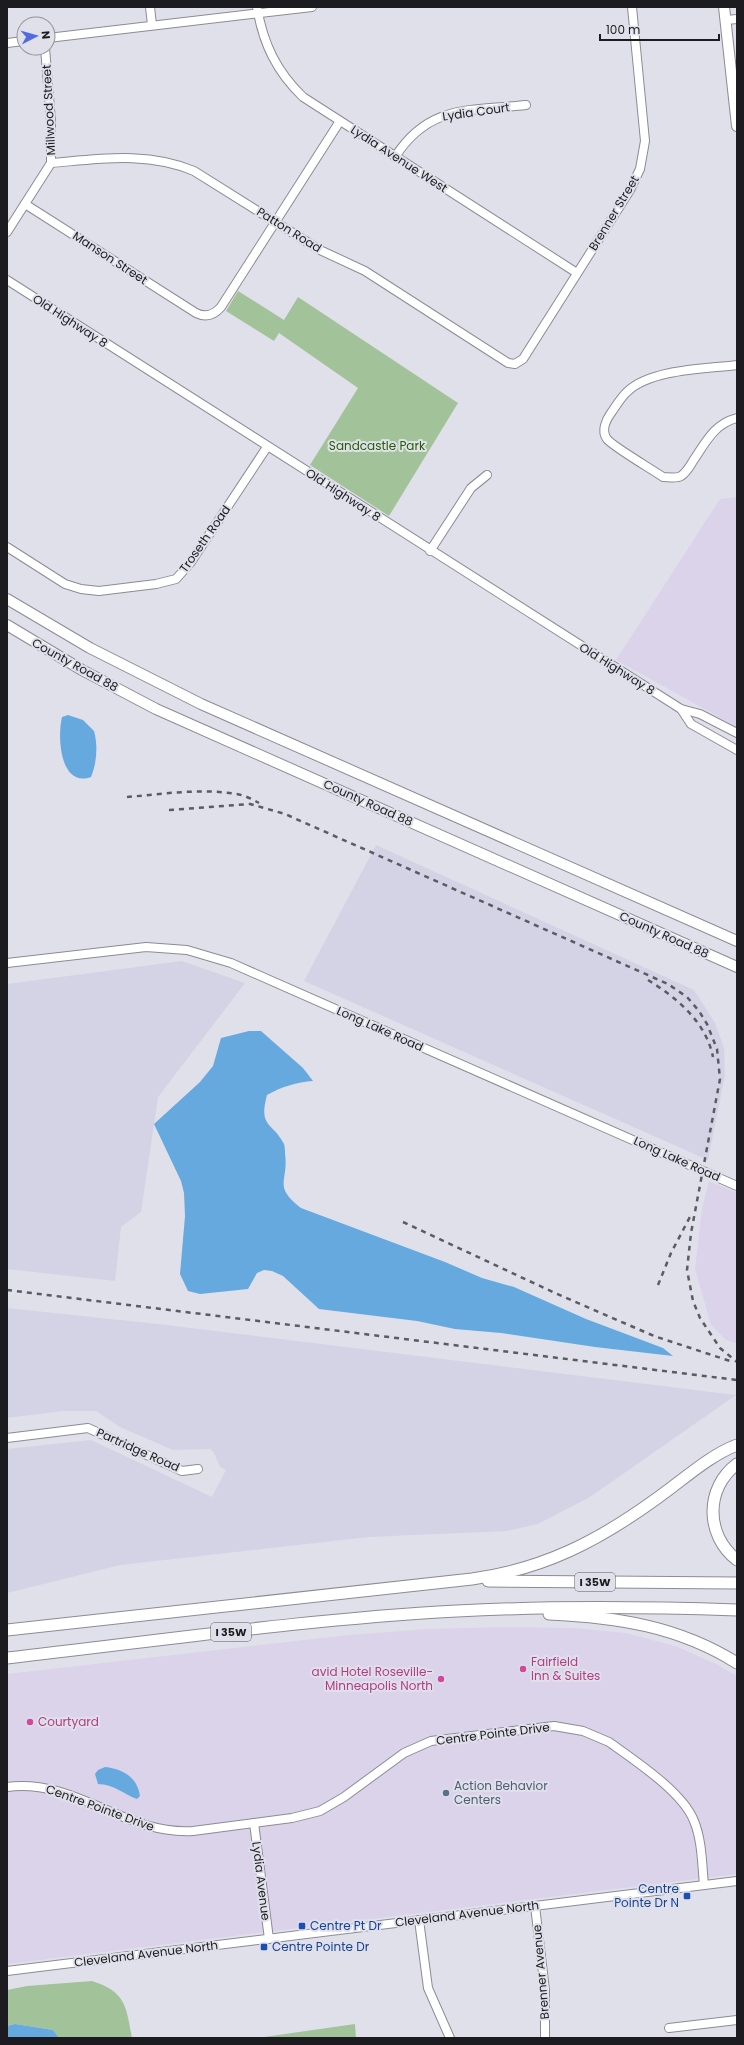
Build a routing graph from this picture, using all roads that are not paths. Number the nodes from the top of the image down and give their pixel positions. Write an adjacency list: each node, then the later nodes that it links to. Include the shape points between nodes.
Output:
1 (150, 7): 8 (street)
2 (312, 7): 5 (street)
3 (632, 7): 19 (street, Brenner Street, via 644,130 644,155 630,190)
4 (724, 7): 7 (main road)
5 (258, 10): 8 (street); 12 (street, Lydia Avenue West, via 267,47 282,74 303,97)
6 (737, 19): 7 (street)
7 (726, 20): 13 (main road)
8 (152, 25): 9 (street)
9 (56, 37)
10 (47, 56): 15 (street, Millwood Street)
11 (526, 105): 14 (street, Lydia Court, via 457,113 437,118 415,131)
12 (340, 121): 14 (street, Lydia Avenue West); 17 (street)
13 (737, 126)
14 (395, 157): 19 (street, Lydia Avenue West)
15 (51, 163): 16 (street, Millwood Street); 17 (street, Patton Road, via 133,158 164,160 194,170)
16 (25, 204): 17 (street, Manson Street, via 196,313 206,316 221,307); 18 (street, Millwood Street)
17 (275, 222): 21 (street, Patton Road, via 320,250 370,274)
18 (7, 232)
19 (577, 273): 21 (street, Brenner Street, via 523,359 516,364)
20 (7, 280): 24 (street, Old Highway 8)
21 (508, 363)
22 (737, 365): 23 (street, via 672,373 648,380 628,391 607,418 604,430 607,439 663,477 672,478 681,476 687,470 714,431 722,424)
23 (737, 418)
24 (267, 446): 26 (street, Troseth Road, via 191,562 176,579 99,591 81,589 66,584); 27 (street, Old Highway 8)
25 (487, 475): 27 (street, via 471,488)
26 (7, 547)
27 (430, 551): 30 (street, Old Highway 8)
28 (7, 600): 33 (main road, County Road 88, via 97,651 201,704)
29 (7, 625): 35 (main road, County Road 88, via 90,674 206,732)
30 (681, 709): 31 (street, Old Highway 8, via 700,714); 32 (street, Old Highway 8, via 691,724)
31 (737, 733)
32 (737, 750)
33 (737, 941)
34 (7, 963): 36 (street, Long Lake Road, via 146,947 173,948 206,955 230,963)
35 (737, 967)
36 (737, 1186)
37 (7, 1438): 40 (street, Partridge Road, via 88,1428 182,1471)
38 (737, 1445): 42 (highway, via 719,1454 627,1520 589,1543 541,1564 513,1572)
39 (737, 1464): 41 (highway, via 721,1480 716,1490 713,1520 720,1541)
40 (198, 1469)
41 (737, 1560)
42 (454, 1581): 43 (highway, I 35W); 46 (highway, I 35W)
43 (737, 1583)
44 (737, 1610): 45 (highway, I 35W, via 595,1607)
45 (456, 1611): 47 (highway, I 35W, via 335,1620); 48 (highway, via 615,1619 678,1635)
46 (7, 1630)
47 (7, 1658)
48 (737, 1663)
49 (7, 1787): 50 (street, Centre Pointe Drive, via 25,1785 55,1789 137,1823 164,1830 193,1831)
50 (254, 1823): 52 (street, Centre Pointe Drive, via 320,1811 344,1797 404,1753 431,1742 536,1727 569,1728 609,1742 679,1798 692,1816 696,1828); 55 (street, Lydia Avenue)
51 (737, 1881): 52 (street, Cleveland Avenue North)
52 (704, 1885): 53 (street, Cleveland Avenue North)
53 (535, 1906): 54 (street, Cleveland Avenue North); 60 (street, Brenner Avenue, via 546,1990)
54 (419, 1920): 55 (street, Cleveland Avenue North); 59 (street, via 429,1989)
55 (269, 1939): 56 (street, Cleveland Avenue North)
56 (7, 1972)
57 (737, 2020): 58 (street)
58 (669, 2028)
59 (450, 2038)
60 (545, 2038)

